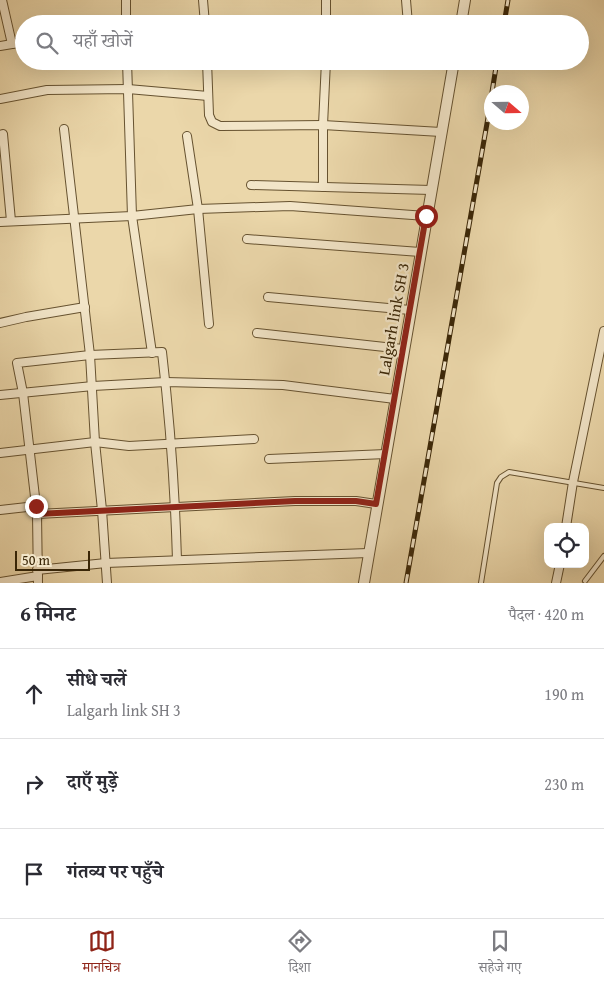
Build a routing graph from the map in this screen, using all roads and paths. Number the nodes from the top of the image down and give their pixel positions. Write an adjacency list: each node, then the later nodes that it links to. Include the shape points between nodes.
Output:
1 (2, 0): 12 (street)
2 (126, 0): 7 (street)
3 (203, 0): 8 (street)
4 (326, 0): 9 (street)
5 (406, 0): 10 (street)
6 (465, 0): 11 (street)
7 (126, 15)
8 (204, 15)
9 (326, 15)
10 (407, 15)
11 (462, 15)
12 (12, 44): 13 (street); 14 (street)
13 (15, 44)
14 (0, 46)
15 (127, 70): 19 (street)
16 (207, 70): 20 (street)
17 (326, 70): 22 (street)
18 (452, 70): 24 (street, Lalgarh link SH 3)
19 (128, 89): 20 (street); 21 (street, via 47,90); 31 (street)
20 (208, 96): 22 (street, via 209,115 212,122 220,126)
21 (0, 99)
22 (323, 125): 24 (street); 28 (street)
23 (64, 129): 33 (street)
24 (441, 132): 29 (street, Lalgarh link SH 3)
25 (0, 135): 35 (street, via 3,134)
26 (187, 136): 30 (street)
27 (250, 185): 28 (street)
28 (323, 187): 29 (street)
29 (431, 190): 32 (street, Lalgarh link SH 3)
30 (198, 209): 31 (street); 32 (street, via 290,206); 42 (street)
31 (132, 216): 33 (street); 46 (street)
32 (426, 216): 37 (street, Lalgarh link SH 3)
33 (75, 219): 35 (street); 39 (street)
34 (0, 222): 35 (street)
35 (11, 222)
36 (247, 239): 37 (street)
37 (420, 252): 40 (street, Lalgarh link SH 3)
38 (268, 297): 40 (street)
39 (85, 307): 41 (street); 47 (street)
40 (410, 310): 45 (street, Lalgarh link SH 3)
41 (0, 323)
42 (209, 324)
43 (604, 331): 60 (street)
44 (257, 333): 45 (street)
45 (404, 349): 52 (street, Lalgarh link SH 3)
46 (152, 353): 47 (street); 48 (street, via 162,352)
47 (90, 355): 49 (street); 50 (street, via 17,363)
48 (166, 382): 49 (street); 52 (street, via 283,385); 55 (street)
49 (93, 386): 50 (street); 54 (street)
50 (23, 393): 51 (street); 56 (street)
51 (0, 395)
52 (395, 399): 58 (street, Lalgarh link SH 3)
53 (254, 439): 55 (street)
54 (95, 442): 55 (street, via 129,446); 56 (street); 66 (street)
55 (171, 444): 63 (street)
56 (29, 449): 57 (street); 65 (street)
57 (0, 452)
58 (386, 454): 59 (street); 62 (street, Lalgarh link SH 3)
59 (269, 459)
60 (573, 482): 61 (lane); 67 (street); 78 (lane, via 509,472 501,477 497,483)
61 (604, 488)
62 (376, 504): 63 (street, via 295,501); 68 (street, Lalgarh link SH 3)
63 (175, 506): 66 (street); 70 (street)
64 (0, 510): 65 (street)
65 (36, 510): 66 (street); 73 (street)
66 (102, 510): 71 (street)
67 (567, 523)
68 (368, 553): 70 (street); 77 (street, Lalgarh link SH 3)
69 (604, 556): 74 (lane)
70 (177, 560): 71 (street)
71 (106, 563): 73 (street); 76 (street)
72 (559, 568): 79 (street)
73 (38, 576): 75 (street)
74 (586, 581)
75 (0, 582)
76 (107, 583)
77 (364, 583)
78 (481, 583)
79 (556, 583)

